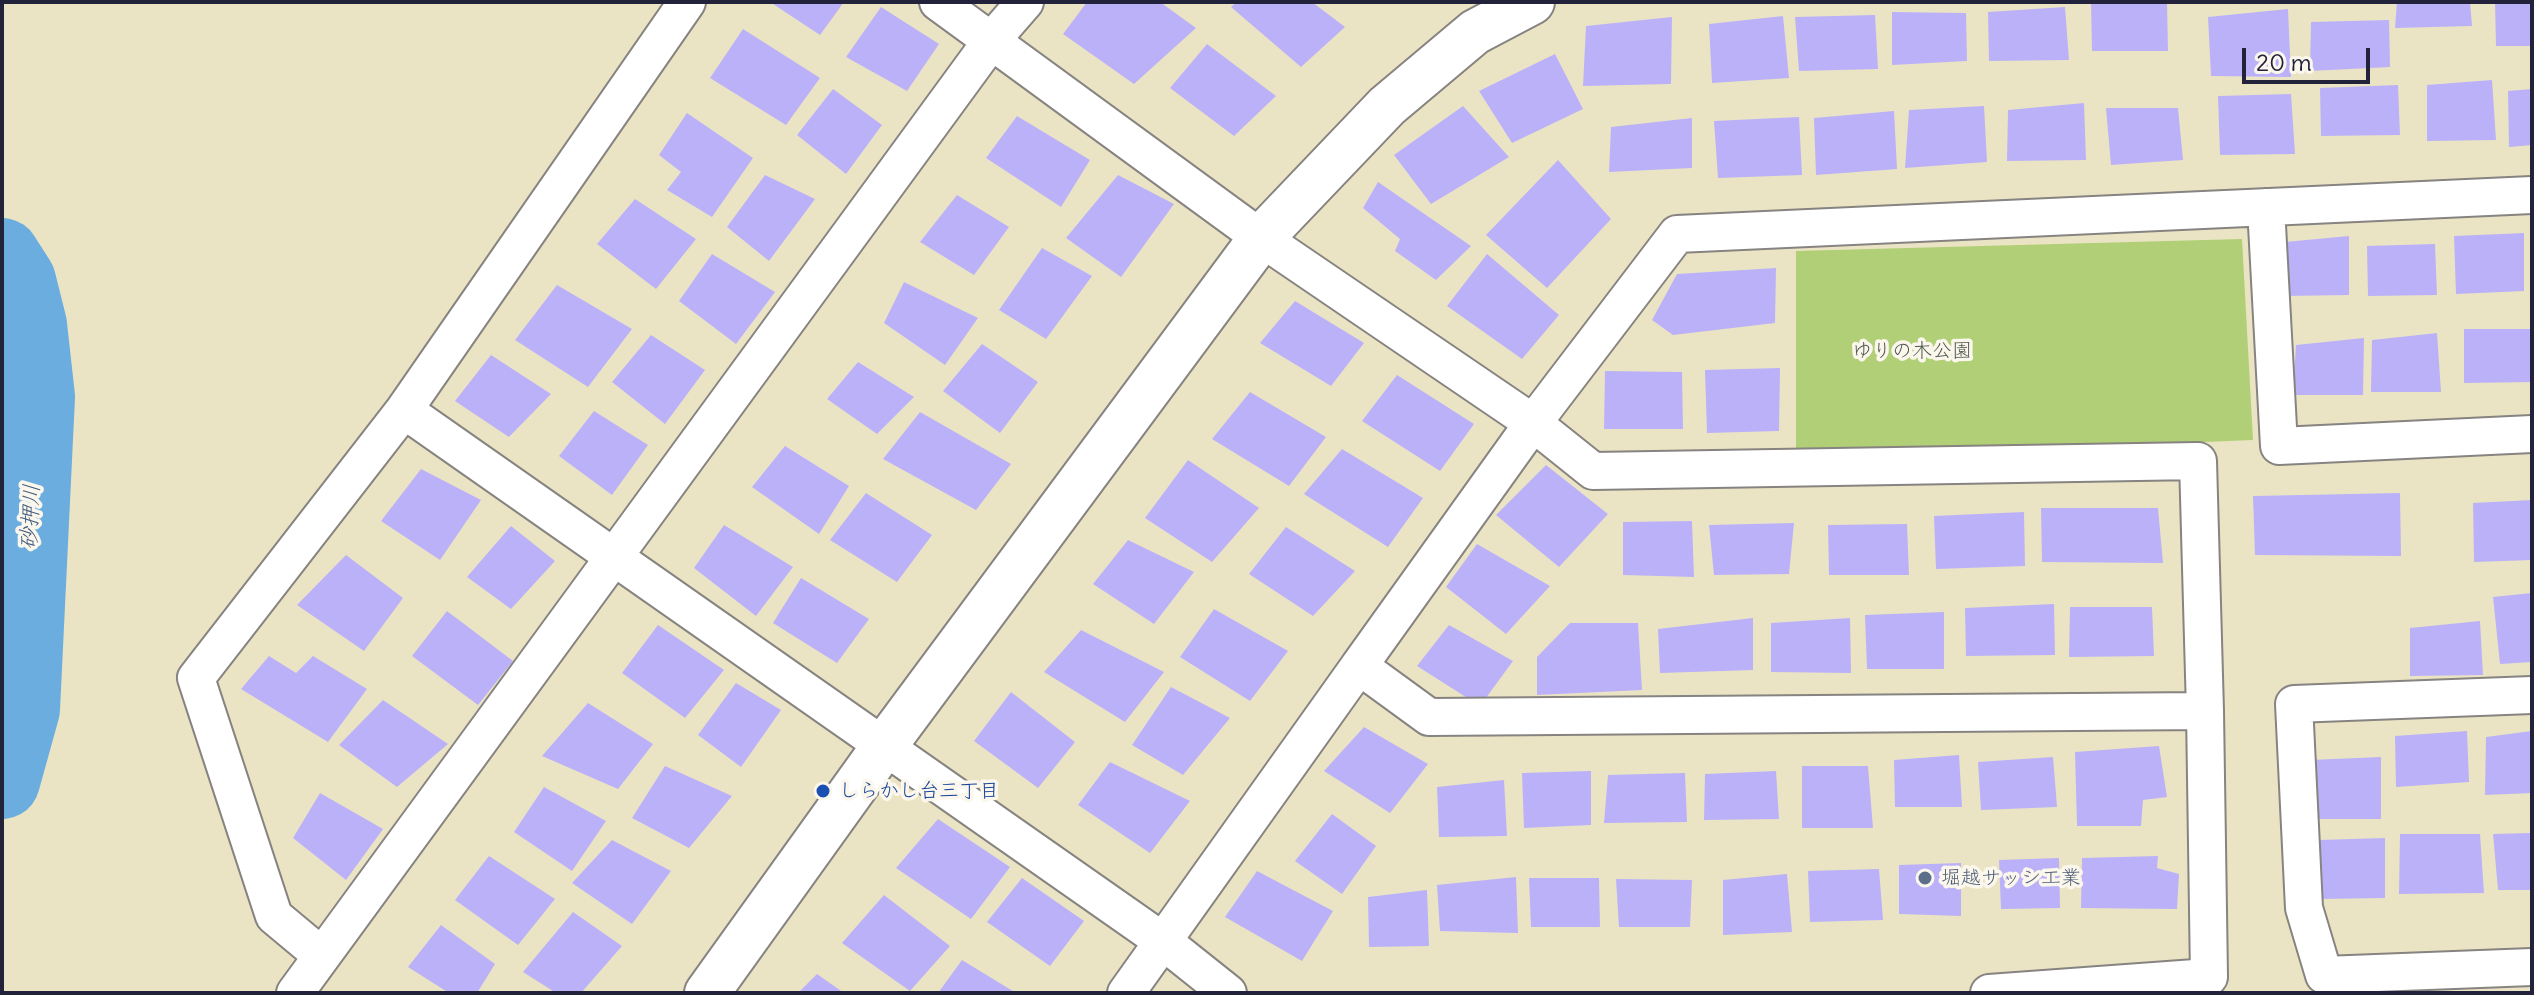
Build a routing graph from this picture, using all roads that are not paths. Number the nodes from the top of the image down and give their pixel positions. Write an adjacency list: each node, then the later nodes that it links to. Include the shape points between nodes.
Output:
1 (687, 2): 9 (street)
2 (938, 2): 5 (street)
3 (1025, 2): 5 (street)
4 (1532, 2): 8 (street, via 1475,32 1387,106)
5 (992, 40): 8 (street); 12 (street)
6 (2532, 195): 7 (street)
7 (2266, 207): 10 (street, via 1677,234); 11 (street, via 2279,446)
8 (1261, 238): 10 (street); 16 (street)
9 (404, 410): 12 (street); 18 (street, via 196,678 274,916)
10 (1533, 423): 13 (street); 15 (street, via 1593,471 2198,461)
11 (2532, 434)
12 (614, 559): 16 (street); 18 (street)
13 (1359, 666): 15 (street, via 1429,717); 17 (street)
14 (2532, 695): 19 (street, via 2294,704 2304,908 2324,975)
15 (2205, 711): 20 (street, via 2209,977)
16 (885, 745): 17 (street); 22 (street)
17 (1164, 942): 23 (street); 24 (street)
18 (322, 956): 21 (street)
19 (2532, 967)
20 (2069, 991): 25 (street)
21 (295, 993)
22 (707, 993)
23 (1126, 993)
24 (1228, 993)
25 (1989, 993)

